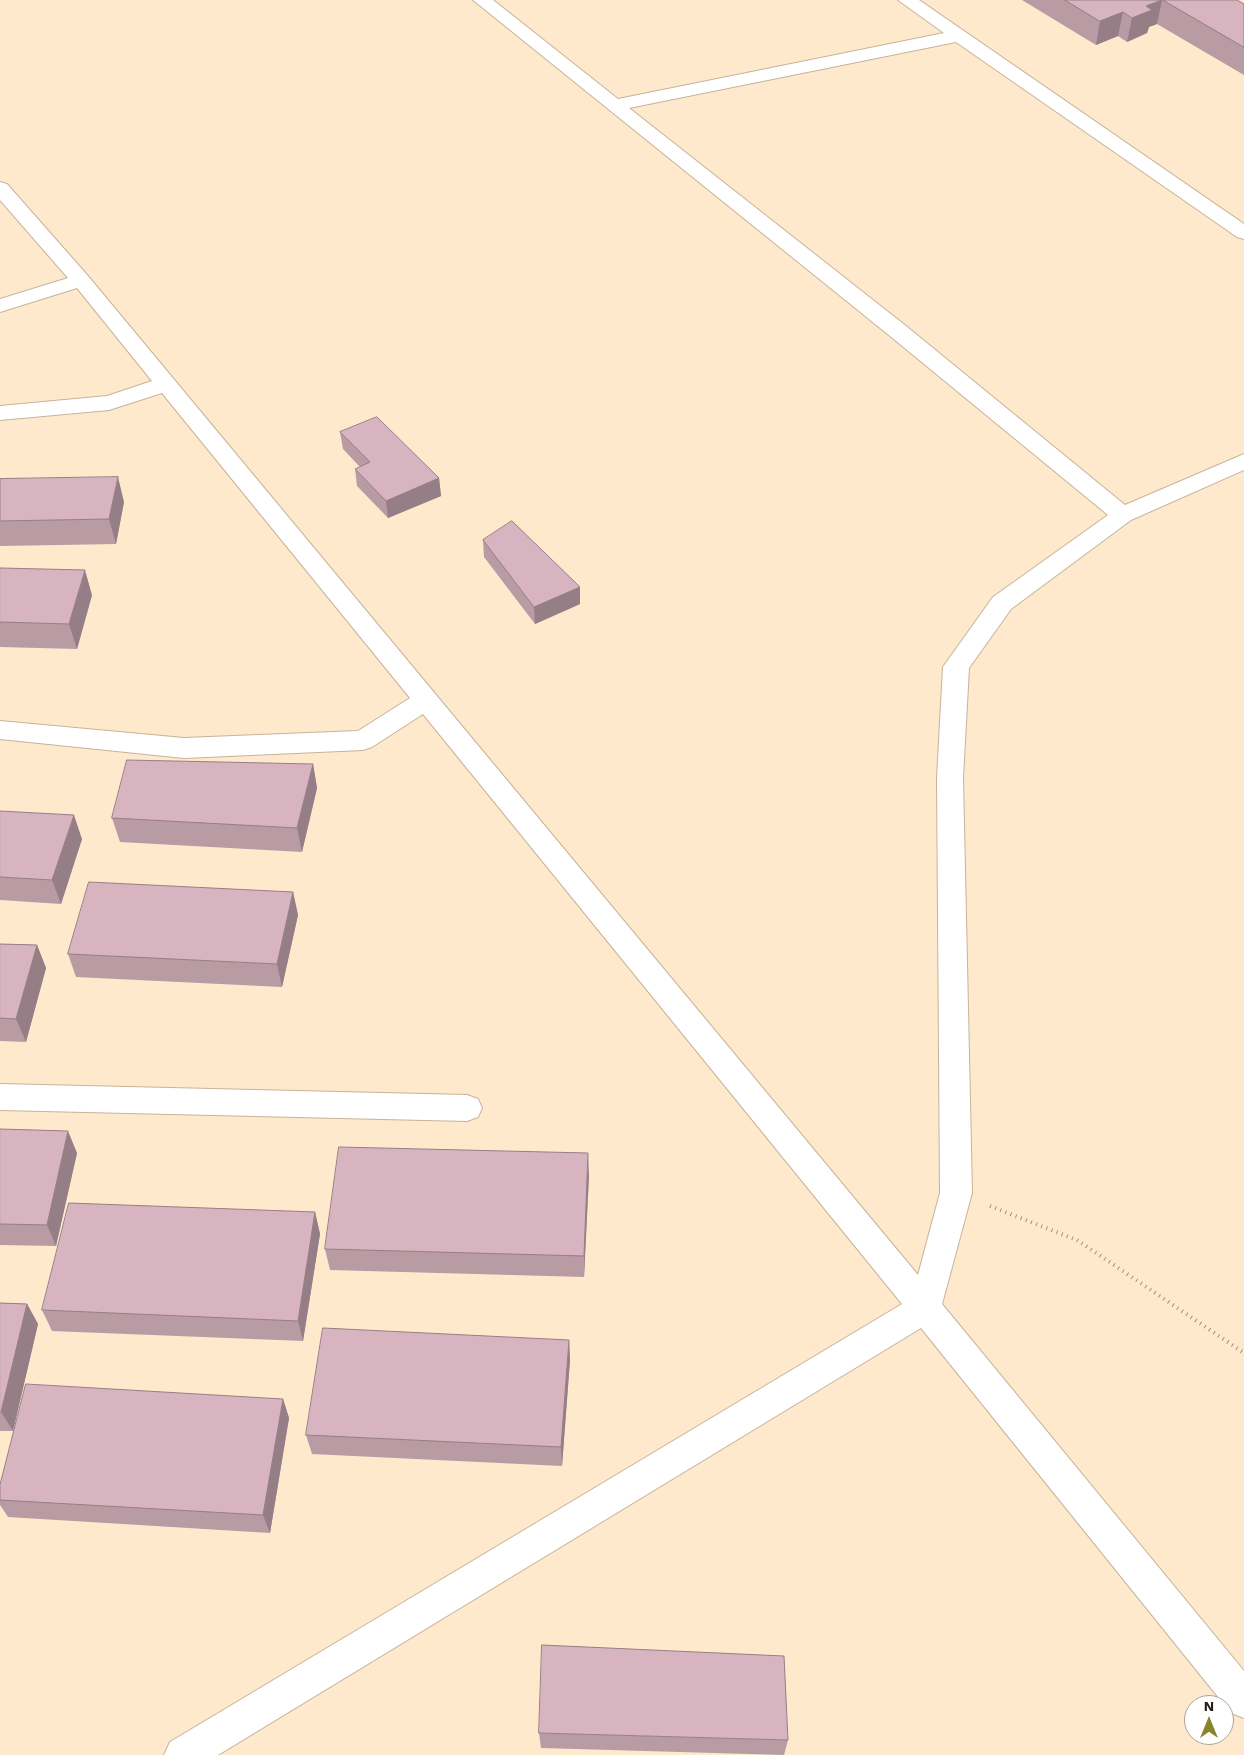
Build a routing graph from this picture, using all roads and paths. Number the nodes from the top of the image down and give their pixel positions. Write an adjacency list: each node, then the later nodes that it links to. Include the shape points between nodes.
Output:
1 (482, 0): 4 (street)
2 (907, 0): 3 (street)
3 (958, 36): 4 (street); 6 (street)
4 (614, 105): 12 (street)
5 (3, 195): 7 (street)
6 (1244, 233)
7 (81, 280): 8 (street); 9 (street)
8 (0, 306)
9 (166, 384): 10 (street, via 109,403); 13 (street)
10 (0, 413)
11 (1244, 461): 12 (street)
12 (1123, 515): 17 (street, via 1002,603 956,666 950,778)
13 (424, 701): 14 (street, via 363,740 184,748); 18 (street)
14 (0, 730)
15 (0, 1097): 16 (street)
16 (467, 1108)
17 (956, 1193): 18 (street); 19 (path, via 1077,1240)
18 (925, 1308): 20 (street); 21 (street)
19 (1244, 1352)
20 (1244, 1700)
21 (184, 1755)

